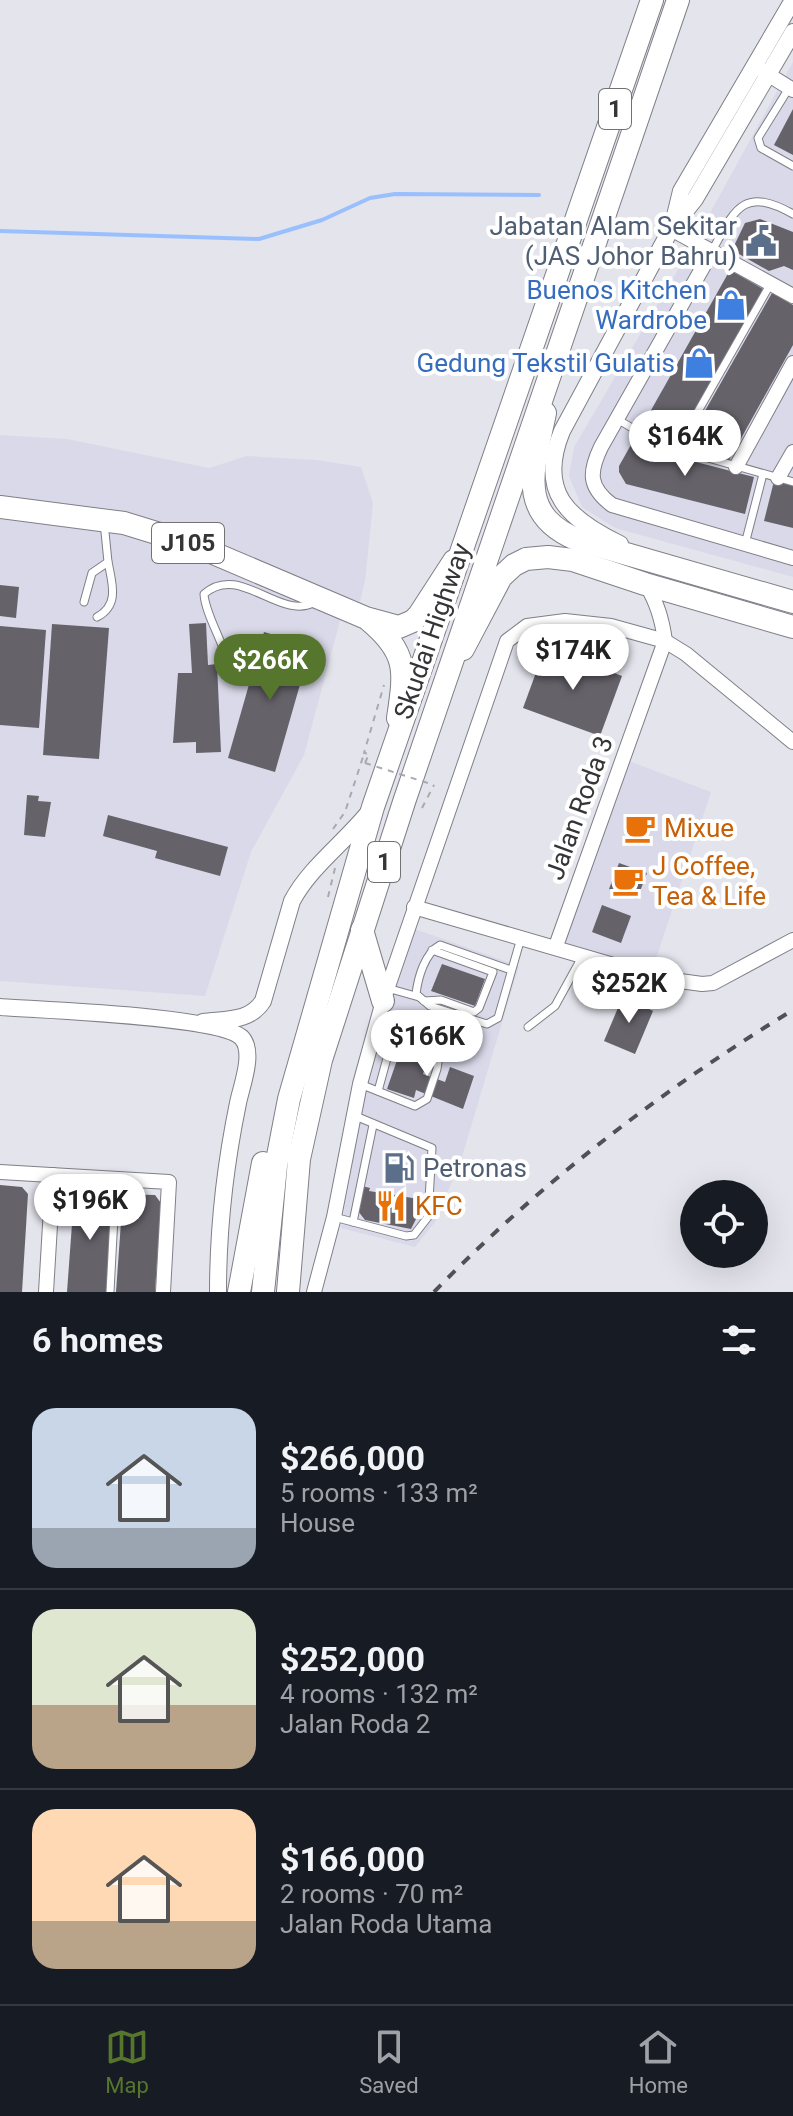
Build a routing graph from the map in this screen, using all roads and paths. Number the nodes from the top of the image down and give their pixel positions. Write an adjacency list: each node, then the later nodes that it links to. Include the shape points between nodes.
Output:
1 (652, 0): 26 (main road, Skudai Highway / 1)
2 (678, 0): 8 (main road, Skudai Highway / 1)
3 (695, 0): 8 (main road)
4 (793, 0): 6 (street)
5 (793, 32): 6 (street)
6 (761, 70): 7 (street); 11 (street, via 695,199)
7 (791, 89): 9 (lane, via 758,143)
8 (638, 120): 15 (main road, Skudai Highway / 1)
9 (793, 166)
10 (793, 214): 12 (lane, via 772,202 750,203 730,218)
11 (671, 229): 12 (street); 28 (street, via 562,431 553,465 556,492 571,514 593,531)
12 (712, 251): 13 (street); 17 (street)
13 (771, 283): 14 (street); 18 (lane)
14 (793, 296)
15 (557, 353): 28 (main road, via 533,472 537,507 559,532); 40 (main road, Skudai Highway / 1)
16 (793, 363): 20 (street)
17 (617, 419): 18 (lane); 25 (street, via 592,466 594,486 603,499)
18 (676, 450): 20 (lane)
19 (793, 452): 22 (street)
20 (736, 467): 21 (lane)
21 (763, 474): 22 (lane); 25 (lane)
22 (786, 480)
23 (0, 507): 24 (main road, J105)
24 (104, 520): 29 (lane); 31 (main road, J105, via 192,544)
25 (745, 544): 27 (street)
26 (461, 550): 35 (main road, J105, via 413,621 399,627); 41 (main road, Skudai Highway / 1)
27 (793, 558)
28 (654, 560): 33 (main road)
29 (108, 562): 32 (lane, via 92,573); 34 (lane, via 113,598 110,608)
30 (645, 584): 36 (main road); 37 (street, via 659,610); 40 (main road, via 573,560 548,557 514,565 501,577)
31 (320, 599): 35 (main road, J105); 38 (lane, via 305,607 224,583 208,590 204,600)
32 (84, 602)
33 (793, 602)
34 (97, 617)
35 (366, 618): 41 (main road, J105, via 396,648 404,671)
36 (788, 627)
37 (665, 641): 42 (street); 47 (street, via 611,626 565,621 527,626 507,641); 51 (street, Jalan Roda 3)
38 (227, 660)
39 (385, 673): 43 (path)
40 (442, 689): 48 (main road, Skudai Highway / 1)
41 (395, 739): 44 (main road, Skudai Highway / 1)
42 (793, 742)
43 (364, 753): 45 (path, bridge, via 369,754 365,763 434,785); 46 (path, via 345,812)
44 (373, 807): 59 (street, via 298,889 258,1010); 63 (main road, Skudai Highway / 1)
45 (423, 808)
46 (329, 835)
47 (414, 907): 49 (street); 56 (street)
48 (362, 930): 56 (main road); 77 (main road, Skudai Highway / 1, via 321,1060 299,1159)
49 (521, 938): 51 (street); 54 (lane)
50 (793, 940): 53 (street, via 702,984 658,978)
51 (556, 946): 53 (street)
52 (432, 950): 54 (lane, via 440,945); 55 (lane, via 416,988); 55 (lane, via 493,972 474,1012)
53 (583, 955): 60 (lane, via 555,1006)
54 (511, 970): 55 (lane, via 493,1023)
55 (420, 999): 56 (lane)
56 (383, 1003): 58 (lane); 61 (street)
57 (0, 1007): 59 (street)
58 (397, 1022): 62 (lane); 62 (lane, via 434,1033 441,1042 437,1069 427,1099 415,1106)
59 (194, 1023): 74 (street, via 233,1032 246,1046 225,1174)
60 (528, 1027)
61 (360, 1084): 62 (lane); 64 (street)
62 (378, 1091)
63 (289, 1099): 75 (main road, via 263,1164); 76 (main road, Skudai Highway / 1)
64 (353, 1115): 65 (lane); 69 (street)
65 (373, 1125): 70 (lane); 70 (lane, via 432,1148 428,1217 414,1235 406,1236)
66 (0, 1172): 67 (street)
67 (53, 1175): 68 (street); 71 (street)
68 (116, 1179): 72 (lane); 73 (street, via 169,1182)
69 (334, 1217): 70 (lane); 78 (street)
70 (353, 1222)
71 (46, 1292)
72 (110, 1292)
73 (163, 1292)
74 (218, 1292)
75 (239, 1292)
76 (263, 1292)
77 (288, 1292)
78 (314, 1292)

